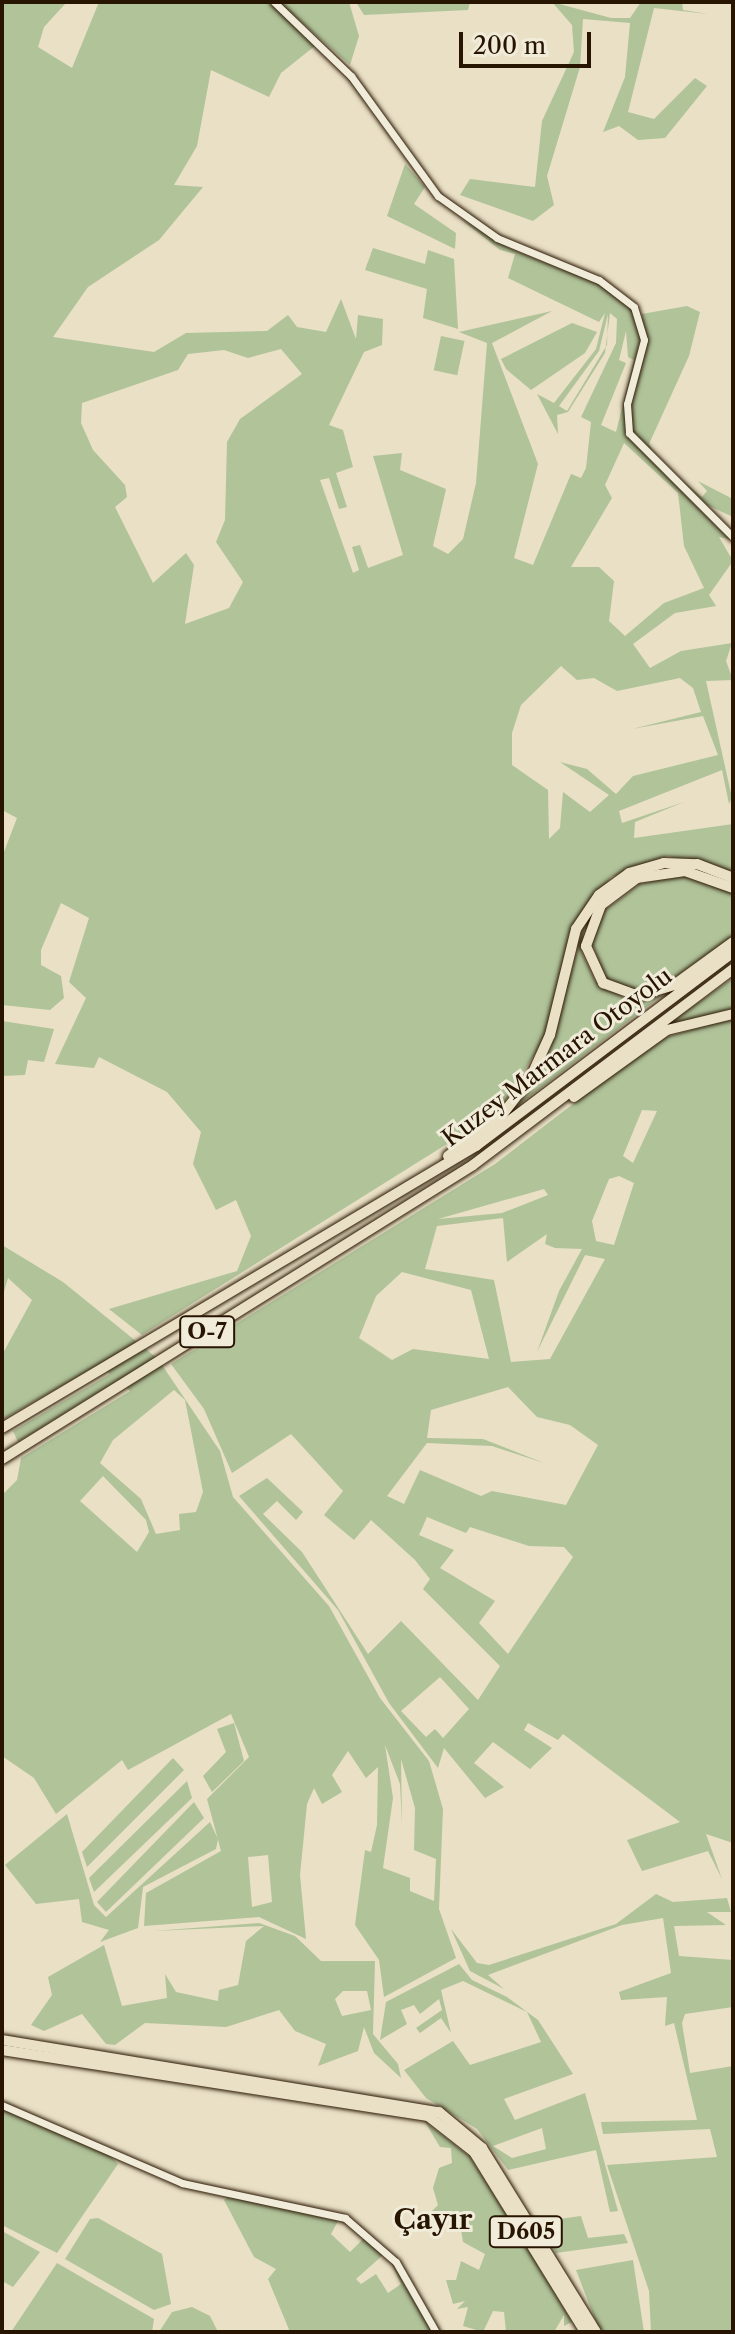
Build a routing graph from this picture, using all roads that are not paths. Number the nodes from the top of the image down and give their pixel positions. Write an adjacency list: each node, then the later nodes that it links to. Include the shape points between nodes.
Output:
1 (274, 2): 2 (street, via 351,76 438,196 497,238 599,280 634,307 644,340 627,404 629,433)
2 (733, 537)
3 (733, 878): 10 (highway, via 697,864 664,863 629,873 599,895 576,929 550,1035 524,1089 492,1123)
4 (733, 888): 5 (highway, via 685,871 637,878 601,905 586,946 603,983 638,996 674,985)
5 (733, 942)
6 (733, 952): 10 (highway, Kuzey Marmara Otoyolu / O-7, via 476,1146)
7 (733, 969): 9 (highway, Kuzey Marmara Otoyolu / O-7)
8 (733, 1014): 9 (highway, via 693,1020 645,1042 521,1138)
9 (473, 1165): 12 (highway, Kuzey Marmara Otoyolu / O-7)
10 (402, 1192): 11 (highway, O-7)
11 (2, 1428)
12 (2, 1459)
13 (2, 2040): 18 (highway, via 439,2112 482,2148)
14 (2, 2050): 17 (highway, D605, via 411,2111 460,2137)
15 (2, 2105): 16 (street, via 182,2183 345,2218 396,2262)
16 (436, 2332)
17 (585, 2332)
18 (596, 2332)

